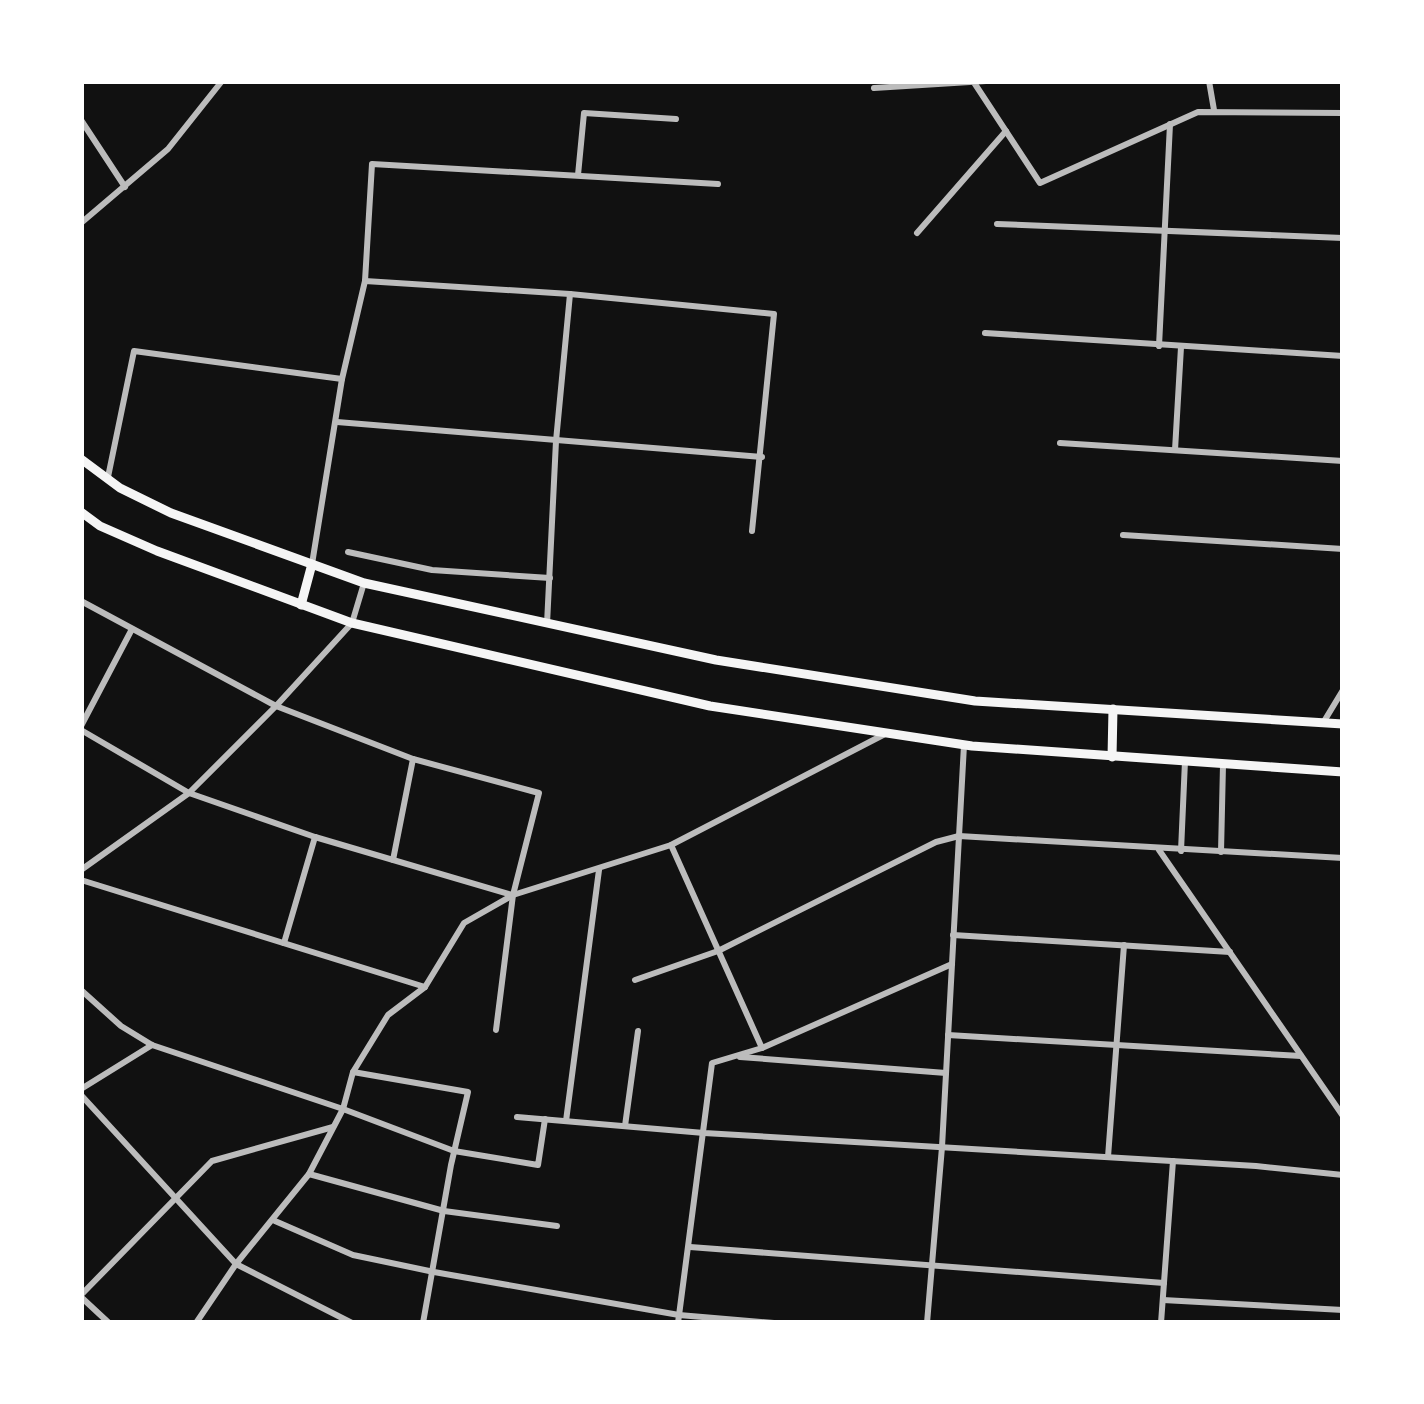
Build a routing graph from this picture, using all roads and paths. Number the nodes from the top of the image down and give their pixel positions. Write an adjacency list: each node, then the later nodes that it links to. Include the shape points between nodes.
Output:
1 (222, 81): 14 (street)
2 (986, 81): 4 (street)
3 (1209, 81): 6 (street)
4 (974, 82): 5 (street); 11 (street)
5 (874, 88)
6 (1214, 110): 7 (street); 10 (street)
7 (1343, 113)
8 (676, 119): 12 (street, via 584,113)
9 (81, 120): 14 (street)
10 (1170, 124): 11 (street, via 1040,183); 17 (street)
11 (1006, 131): 18 (street)
12 (578, 175): 13 (street); 20 (street, via 372,164)
13 (718, 184)
14 (126, 188): 15 (street)
15 (81, 223)
16 (997, 224): 17 (street)
17 (1165, 228): 19 (street); 23 (street)
18 (917, 233)
19 (1343, 238)
20 (364, 280): 21 (street); 26 (street)
21 (570, 294): 28 (street); 31 (street, via 774,314)
22 (985, 333): 23 (street)
23 (1159, 346): 24 (street)
24 (1181, 347): 25 (street); 30 (street)
25 (1343, 356)
26 (342, 380): 27 (street); 34 (street, via 134,351)
27 (337, 422): 28 (street); 40 (street)
28 (556, 441): 31 (street); 41 (street)
29 (1060, 443): 30 (street)
30 (1175, 450): 33 (street)
31 (762, 457): 36 (street)
32 (81, 459): 34 (main road)
33 (1343, 461)
34 (107, 478): 40 (main road, via 171,513)
35 (81, 512): 44 (main road)
36 (752, 531)
37 (1123, 536): 38 (street)
38 (1343, 548)
39 (348, 552): 41 (street, via 432,570)
40 (312, 563): 42 (main road); 44 (main road)
41 (550, 578): 46 (street)
42 (364, 583): 45 (street); 46 (main road)
43 (81, 602): 47 (street)
44 (301, 605): 45 (main road)
45 (352, 623): 49 (street); 54 (main road, via 710,706)
46 (547, 624): 50 (main road, via 929,695)
47 (132, 628): 49 (street); 53 (street)
48 (1343, 690): 51 (street)
49 (276, 706): 57 (street); 61 (street)
50 (1113, 709): 51 (main road); 56 (main road)
51 (1324, 723): 52 (main road)
52 (1343, 724)
53 (81, 728): 61 (street)
54 (888, 733): 55 (main road); 64 (street)
55 (964, 745): 56 (main road); 62 (street)
56 (1112, 757): 58 (main road)
57 (412, 759): 70 (street); 75 (street, via 539,793)
58 (1185, 761): 59 (main road); 66 (street)
59 (1223, 764): 60 (main road); 67 (street)
60 (1343, 772)
61 (189, 793): 63 (street); 71 (street)
62 (959, 836): 65 (street); 76 (street); 79 (street)
63 (315, 837): 70 (street); 77 (street)
64 (670, 845): 73 (street); 79 (street)
65 (1159, 850): 66 (street); 80 (street)
66 (1181, 851): 67 (street)
67 (1221, 852): 68 (street)
68 (1343, 858)
69 (81, 859): 71 (street)
70 (394, 860): 75 (street)
71 (90, 864): 72 (street)
72 (81, 870)
73 (598, 871): 75 (street); 100 (street)
74 (81, 880): 77 (street)
75 (513, 895): 83 (street, via 464,923); 85 (street)
76 (953, 935): 78 (street); 81 (street)
77 (284, 943): 83 (street)
78 (1124, 945): 80 (street); 88 (street)
79 (718, 951): 82 (street); 90 (street)
80 (1229, 952): 92 (street)
81 (952, 964): 87 (street); 90 (street)
82 (635, 980)
83 (425, 987): 93 (street, via 388,1015)
84 (81, 990): 89 (street)
85 (496, 1030)
86 (638, 1031): 101 (street)
87 (948, 1035): 88 (street); 94 (street)
88 (1116, 1044): 92 (street); 106 (street)
89 (152, 1045): 95 (street); 96 (street)
90 (762, 1048): 91 (street)
91 (736, 1056): 94 (street); 103 (street, via 712,1064)
92 (1301, 1056): 97 (street)
93 (353, 1072): 96 (street); 105 (street, via 468,1092)
94 (946, 1073): 104 (street)
95 (81, 1092): 110 (street)
96 (343, 1108): 102 (street); 105 (street)
97 (1343, 1116)
98 (517, 1117): 99 (street)
99 (545, 1119): 100 (street); 105 (street, via 538,1165)
100 (566, 1121): 101 (street)
101 (625, 1126): 103 (street)
102 (333, 1127): 108 (street); 110 (street, via 212,1161)
103 (704, 1133): 104 (street); 114 (street)
104 (942, 1147): 106 (street); 116 (street)
105 (454, 1151): 111 (street)
106 (1108, 1157): 107 (street)
107 (1173, 1161): 109 (street); 118 (street)
108 (309, 1174): 111 (street); 112 (street)
109 (1343, 1175)
110 (175, 1197): 115 (street); 119 (street)
111 (444, 1211): 113 (street); 117 (street)
112 (275, 1221): 115 (street); 117 (street, via 353,1255)
113 (557, 1226)
114 (690, 1246): 116 (street); 122 (street)
115 (236, 1264): 124 (street); 125 (street)
116 (934, 1264): 118 (street); 128 (street)
117 (434, 1272): 122 (street); 126 (street)
118 (1164, 1283): 120 (street)
119 (81, 1296): 123 (street)
120 (1163, 1300): 121 (street); 129 (street)
121 (1343, 1310)
122 (679, 1319): 127 (street)
123 (109, 1323)
124 (196, 1323)
125 (352, 1323)
126 (423, 1323)
127 (774, 1323)
128 (927, 1323)
129 (1162, 1323)

